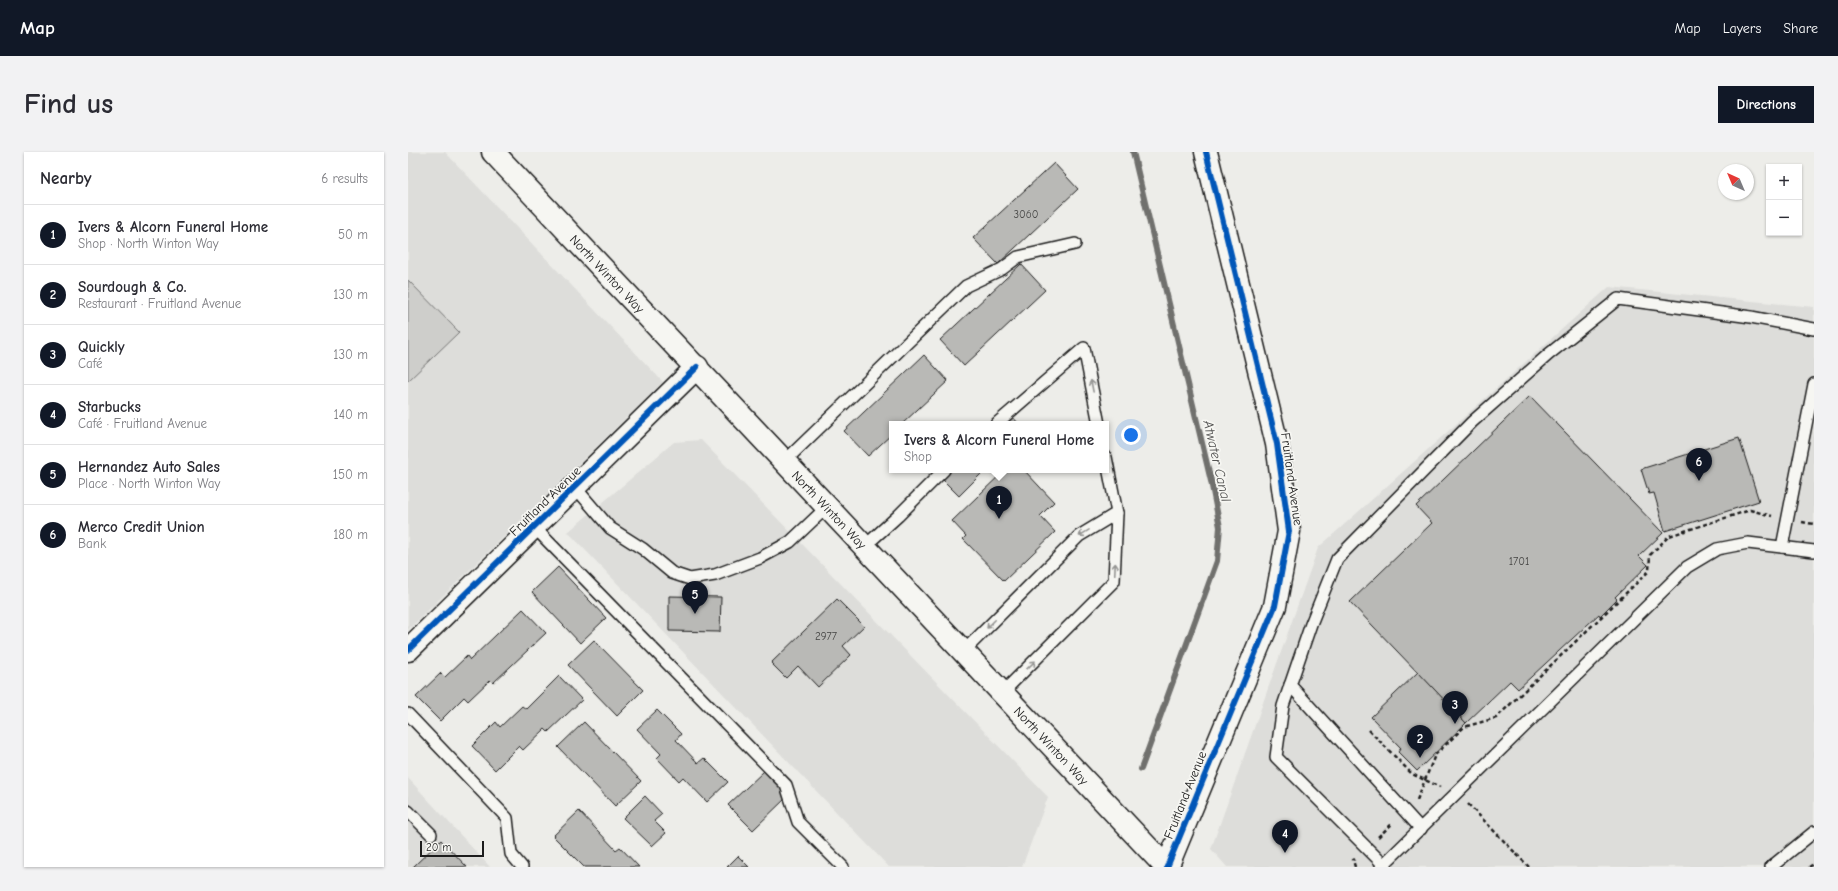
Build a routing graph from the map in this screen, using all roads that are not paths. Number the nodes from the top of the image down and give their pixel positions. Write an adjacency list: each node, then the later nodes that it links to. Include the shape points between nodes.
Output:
1 (493, 152): 5 (street, North Winton Way)
2 (1206, 152): 31 (street, Fruitland Avenue, via 1277,444 1289,531 1275,606)
3 (1075, 244): 9 (lane, via 1018,257 1002,269 966,286)
4 (1814, 329): 21 (lane, via 1751,317 1618,299 1549,354 1472,422 1338,559 1311,624)
5 (697, 367): 9 (street, North Winton Way); 12 (street, Fruitland Avenue)
6 (1814, 384): 17 (lane)
7 (999, 421): 8 (lane, one-way to 7, via 1084,348)
8 (1098, 421)
9 (786, 461): 13 (street, North Winton Way)
10 (1109, 472): 14 (lane)
11 (941, 473): 16 (lane)
12 (575, 487): 13 (lane, via 610,528 642,549 672,574 690,579 715,575 760,558 790,542); 15 (street, Fruitland Avenue)
13 (828, 506): 16 (street, North Winton Way)
14 (1117, 513): 20 (lane, one-way to 20, via 1079,536); 22 (lane, one-way to 14, via 1114,581)
15 (534, 527): 19 (street, Fruitland Avenue); 30 (lane, via 786,785 798,822)
16 (865, 546): 20 (street, North Winton Way)
17 (1782, 547): 18 (lane); 25 (lane, via 1748,543 1717,549 1688,567)
18 (1814, 552)
19 (408, 650)
20 (964, 652): 22 (street, North Winton Way)
21 (1290, 685): 25 (lane); 28 (lane, via 1283,706 1276,757 1368,847)
22 (1003, 692): 31 (street, North Winton Way)
23 (408, 714): 29 (lane, via 507,818 511,854)
24 (408, 811): 27 (lane)
25 (1421, 828): 28 (lane)
26 (1814, 832): 32 (lane)
27 (431, 834)
28 (1384, 866)
29 (522, 867)
30 (843, 867)
31 (1167, 867)
32 (1771, 867)

